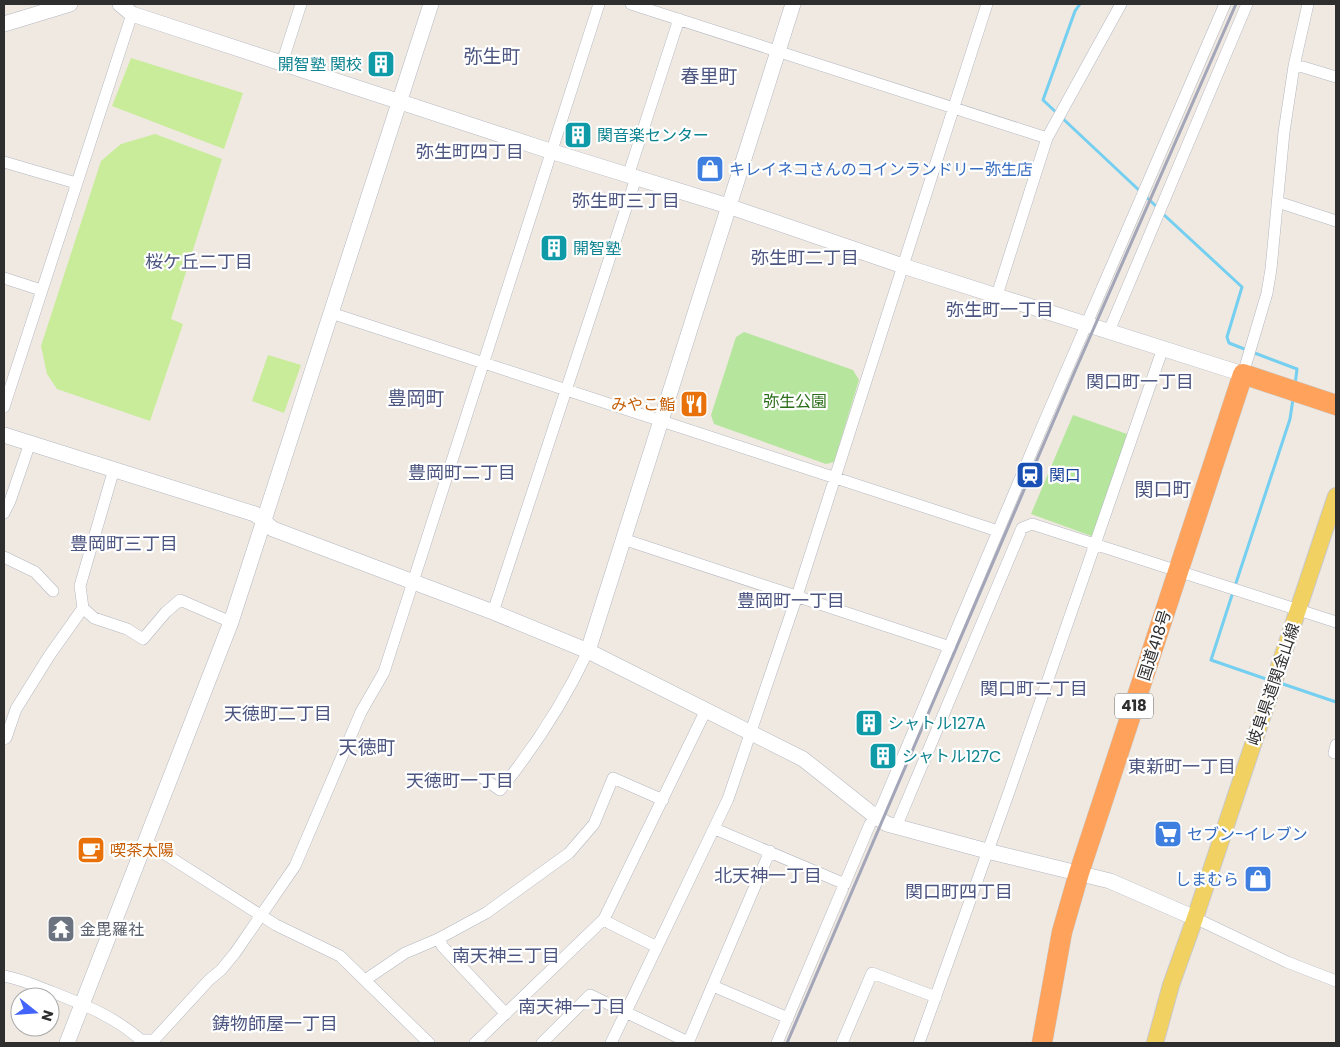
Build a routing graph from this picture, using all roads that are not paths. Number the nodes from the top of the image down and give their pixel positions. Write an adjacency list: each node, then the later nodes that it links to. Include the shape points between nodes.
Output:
1 (120, 4): 13 (street)
2 (301, 4): 17 (street)
3 (431, 4): 20 (street)
4 (598, 4): 23 (street)
5 (631, 4): 14 (street)
6 (793, 4): 16 (street)
7 (987, 4): 21 (street)
8 (1121, 4): 22 (street)
9 (1225, 4): 35 (street)
10 (1246, 4): 36 (street)
11 (1308, 4): 18 (street)
12 (60, 5): 15 (street)
13 (132, 14): 17 (street); 26 (street)
14 (679, 19): 16 (street); 25 (street)
15 (4, 24)
16 (778, 51): 21 (street); 28 (street)
17 (282, 63): 20 (street)
18 (1294, 66): 19 (street); 27 (street)
19 (1336, 77)
20 (399, 101): 23 (street); 34 (street)
21 (954, 108): 22 (street); 30 (street)
22 (1047, 138): 33 (street)
23 (550, 151): 25 (street); 38 (street)
24 (4, 162): 26 (street)
25 (632, 177): 28 (street); 40 (street)
26 (76, 183): 32 (street)
27 (1277, 204): 29 (street); 39 (street, via 1272,269)
28 (728, 206): 30 (street); 43 (street)
29 (1336, 220)
30 (903, 266): 33 (street); 47 (street)
31 (4, 278): 32 (street)
32 (41, 290): 42 (street)
33 (997, 295): 35 (street)
34 (331, 313): 38 (street); 51 (street)
35 (1086, 324): 36 (street); 52 (street)
36 (1109, 331): 37 (street)
37 (1163, 348): 39 (street); 54 (street)
38 (483, 362): 40 (street); 57 (street)
39 (1243, 374): 41 (highway); 56 (highway, 国道418号 / 418)
40 (566, 389): 43 (street); 62 (street)
41 (1336, 405)
42 (4, 407)
43 (660, 420): 47 (street); 53 (street)
44 (4, 435): 45 (street)
45 (30, 443): 46 (street); 49 (street)
46 (114, 469): 51 (street, via 255,514); 60 (street, via 80,586)
47 (834, 477): 52 (street); 59 (street)
48 (1336, 496): 61 (main road, 岐阜県道関金山線)
49 (7, 500): 50 (street)
50 (4, 513)
51 (264, 522): 57 (street, via 273,529); 63 (street)
52 (998, 531): 65 (street)
53 (623, 539): 59 (street); 66 (street)
54 (1096, 543): 56 (street); 74 (street, via 1032,524 1022,528); 77 (street)
55 (4, 557): 58 (street, via 35,572)
56 (1179, 571): 61 (street); 78 (highway, 国道418号 / 418)
57 (412, 581): 62 (street); 80 (street, via 384,672 361,712 295,866)
58 (53, 591)
59 (797, 596): 65 (street); 68 (street)
60 (83, 608): 63 (street, via 94,618 143,639 180,600); 69 (street, via 16,708)
61 (1298, 610): 64 (street); 81 (main road, 岐阜県道関金山線)
62 (493, 612): 66 (street)
63 (231, 622): 75 (street)
64 (1336, 622)
65 (950, 646): 72 (street)
66 (588, 651): 67 (street); 70 (street, via 525,760 500,790)
67 (706, 710): 68 (street); 71 (street)
68 (752, 732): 72 (street, via 803,759); 73 (street)
69 (4, 739)
70 (483, 778)
71 (663, 800): 82 (street); 83 (street, via 613,778 594,824 569,853 486,913)
72 (876, 818): 74 (street); 79 (street, via 870,824)
73 (715, 828): 76 (street); 84 (street)
74 (896, 828): 77 (street)
75 (146, 842): 80 (street); 90 (street)
76 (770, 851): 79 (street); 88 (street)
77 (987, 851): 78 (street); 89 (street)
78 (1079, 873): 81 (street, via 1110,881); 104 (highway, 国道418号 / 418, via 1062,932)
79 (845, 884): 93 (street)
80 (261, 914): 86 (street, via 276,925 340,956); 94 (street, via 221,970 154,1040)
81 (1195, 918): 87 (street, via 1287,962); 105 (main road, 岐阜県道関金山線)
82 (604, 919): 84 (street); 92 (street)
83 (438, 939): 86 (street, via 405,953); 92 (street)
84 (657, 947): 91 (street)
85 (4, 976): 90 (street)
86 (365, 980): 96 (street)
87 (1336, 981)
88 (713, 986): 93 (street); 100 (street)
89 (936, 997): 102 (street, via 872,973); 103 (street)
90 (82, 1004): 94 (street, via 119,1024); 95 (street)
91 (626, 1013): 98 (street, via 590,995); 99 (street); 100 (street)
92 (506, 1014): 97 (street)
93 (788, 1018): 101 (street)
94 (142, 1042)
95 (67, 1043)
96 (429, 1043)
97 (475, 1043)
98 (542, 1043)
99 (611, 1043)
100 (688, 1043)
101 (777, 1043)
102 (842, 1043)
103 (919, 1043)
104 (1042, 1043)
105 (1155, 1043)

